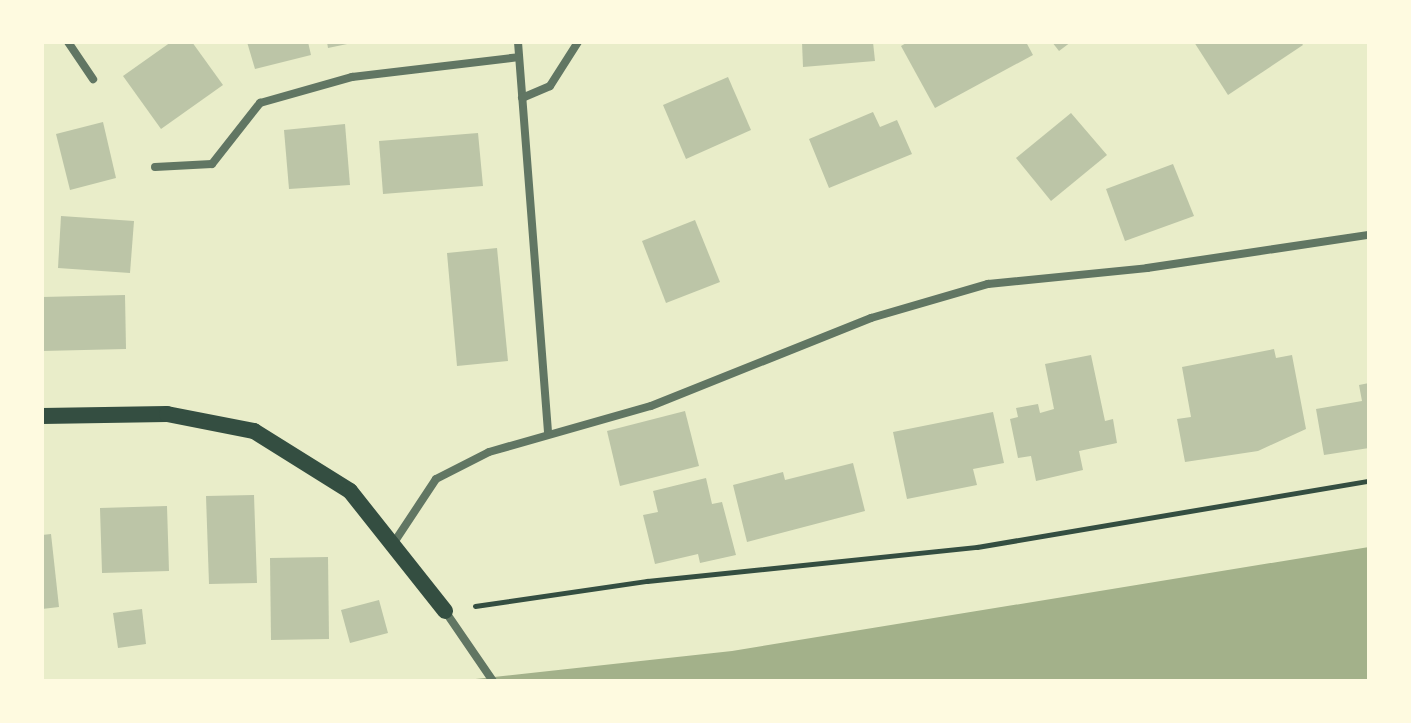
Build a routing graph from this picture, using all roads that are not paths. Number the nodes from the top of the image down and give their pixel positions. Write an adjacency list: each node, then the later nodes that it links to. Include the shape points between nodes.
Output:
1 (68, 42): 5 (street)
2 (518, 42): 4 (street)
3 (578, 42): 6 (street, via 550,86)
4 (519, 57): 6 (street); 7 (street, via 352,77 260,103 212,164)
5 (93, 79)
6 (522, 98): 10 (street)
7 (155, 167)
8 (1369, 235): 10 (street, via 1147,268 988,284 871,318 651,406)
9 (42, 416): 11 (main road, via 167,414 254,431 350,491)
10 (548, 434): 11 (street, via 489,452 436,479)
11 (395, 541): 12 (main road)
12 (445, 611): 13 (street)
13 (493, 681)

